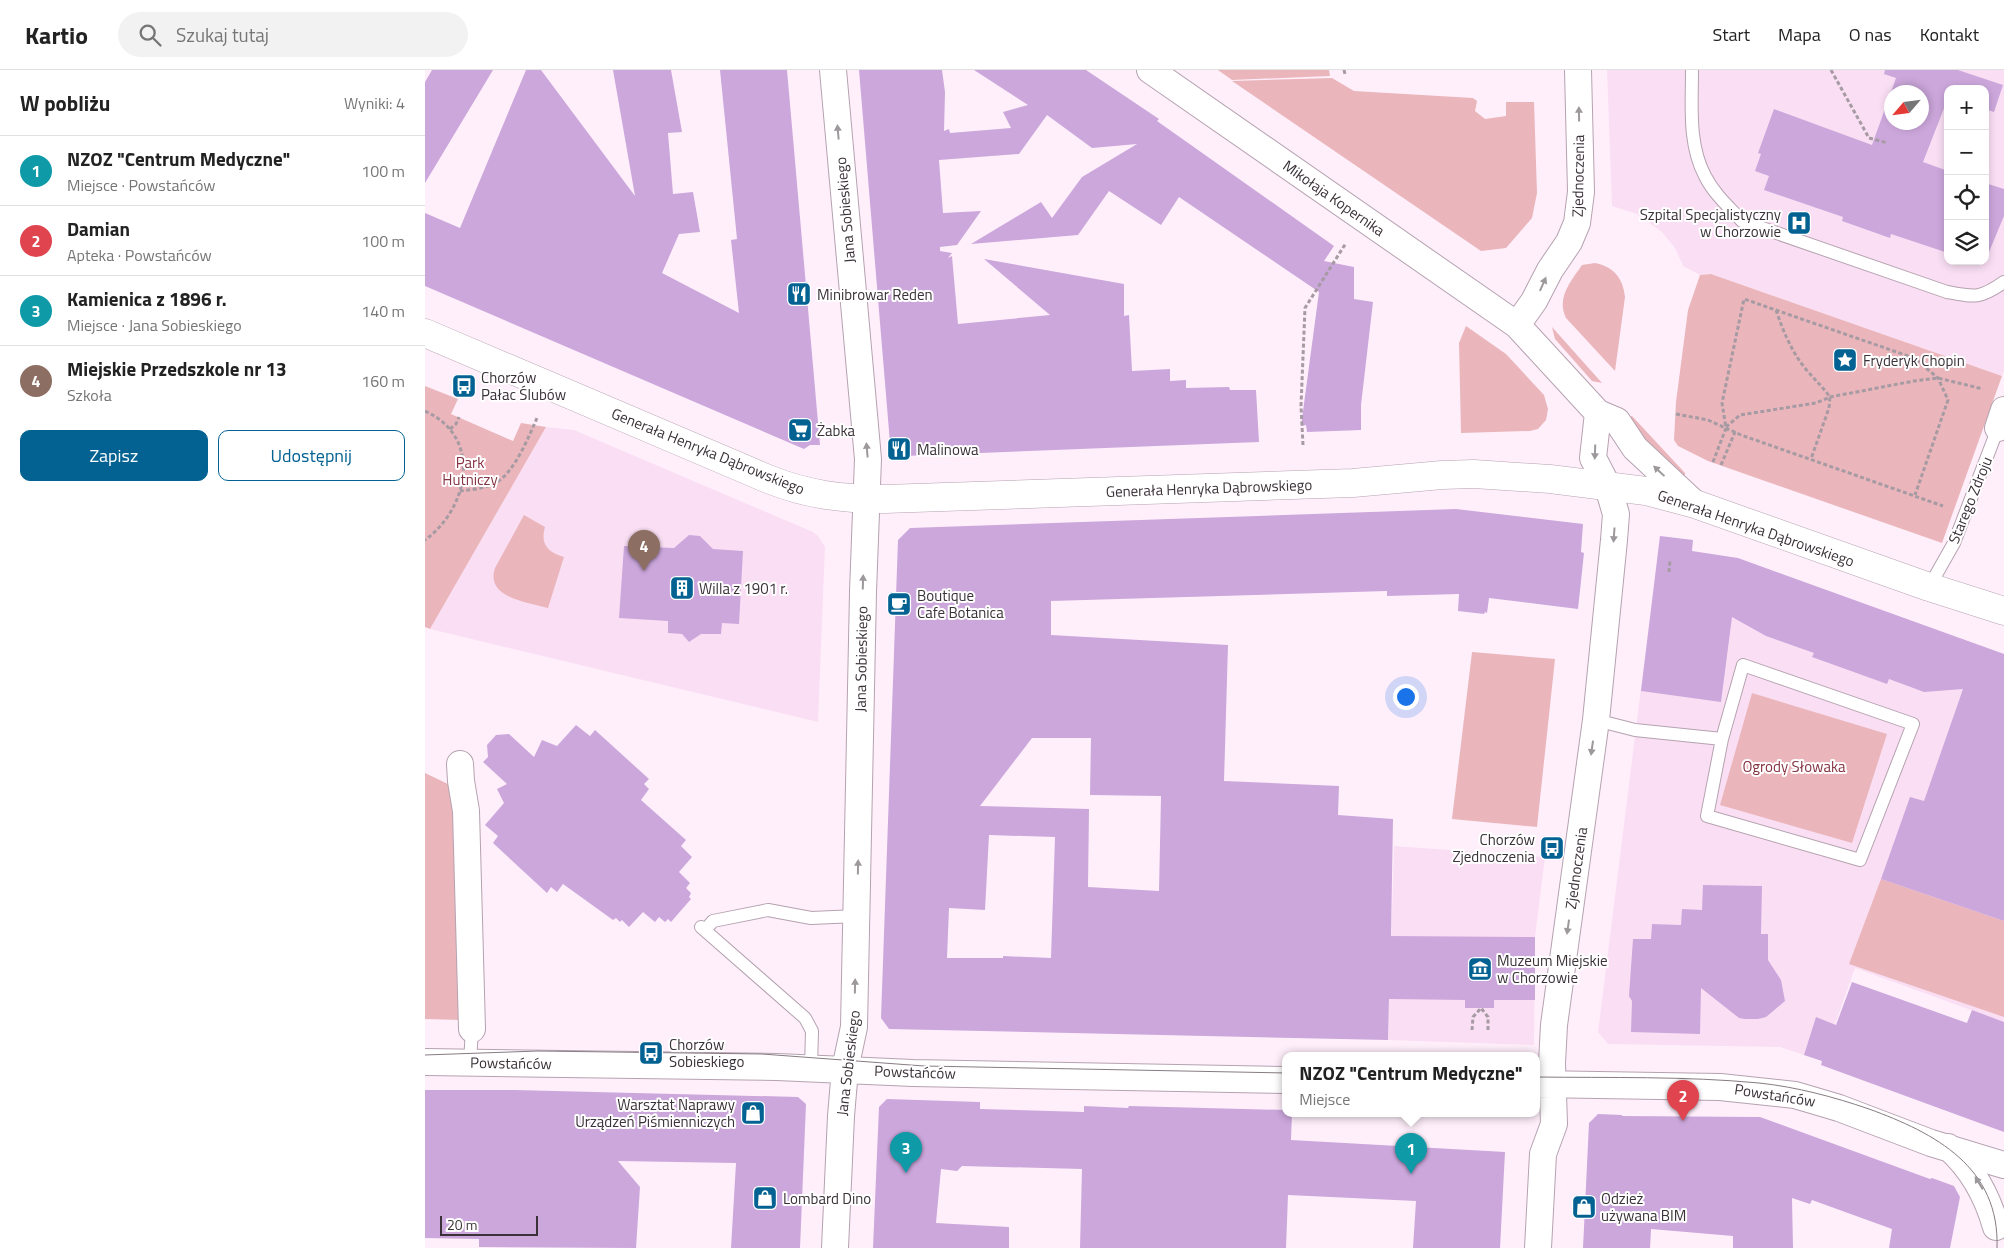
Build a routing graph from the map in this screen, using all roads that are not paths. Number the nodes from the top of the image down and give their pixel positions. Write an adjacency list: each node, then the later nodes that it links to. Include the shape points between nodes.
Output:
1 (833, 70): 11 (street, Jana Sobieskiego, one-way to 1, via 868,459)
2 (1150, 70): 6 (street, Mikołaja Kopernika)
3 (1578, 70): 6 (street, Zjednoczenia, one-way to 3, via 1569,242 1577,223 1581,192)
4 (1692, 70): 5 (lane, via 1693,144 1705,176 1719,197 1742,221 1947,292 1974,297)
5 (2004, 282)
6 (1517, 325): 8 (street, Mikołaja Kopernika)
7 (425, 333): 11 (street, Generała Henryka Dąbrowskiego, via 777,483 813,494)
8 (1598, 413): 10 (street, Zjednoczenia, one-way to 10, via 1593,458); 12 (street, Mikołaja Kopernika, one-way to 8, via 1635,448 1617,421)
9 (2002, 423): 13 (lane, Starego Zdroju, via 1954,543)
10 (1608, 487): 11 (street, Generała Henryka Dąbrowskiego, via 1529,477 1442,475 1353,482); 12 (street, Generała Henryka Dąbrowskiego, via 1646,491); 15 (street, Zjednoczenia, one-way to 15, via 1616,514)
11 (866, 499): 18 (street, Jana Sobieskiego, one-way to 11)
12 (1695, 504): 13 (street, Generała Henryka Dąbrowskiego)
13 (1929, 587): 14 (street, Generała Henryka Dąbrowskiego)
14 (2004, 611)
15 (1596, 720): 16 (lane, via 1635,730); 25 (street, Zjednoczenia, one-way to 25, via 1554,1025 1552,1063)
16 (1722, 738): 16 (lane, via 1743,665 1913,724 1860,860 1707,816)
17 (460, 764): 19 (street, via 466,811)
18 (857, 916): 22 (lane, via 811,918 768,910 713,921 703,929 805,1018 812,1031); 23 (street, Jana Sobieskiego, one-way to 18, via 854,1027)
19 (472, 1029): 21 (lane)
20 (425, 1062): 21 (street, Powstańców)
21 (470, 1062): 22 (street, Powstańców)
22 (811, 1068): 23 (street, Powstańców)
23 (845, 1069): 24 (street, Powstańców); 29 (street, Jana Sobieskiego)
24 (1282, 1080)
25 (1545, 1084): 26 (street, Powstańców, via 1770,1091 1823,1103 1931,1143); 30 (street, Zjednoczenia, via 1554,1124 1543,1154)
26 (1948, 1146): 27 (street, Powstańców); 28 (street, one-way to 26, via 1985,1192 1966,1164)
27 (2004, 1165)
28 (1996, 1231)
29 (835, 1248)
30 (1538, 1248)

